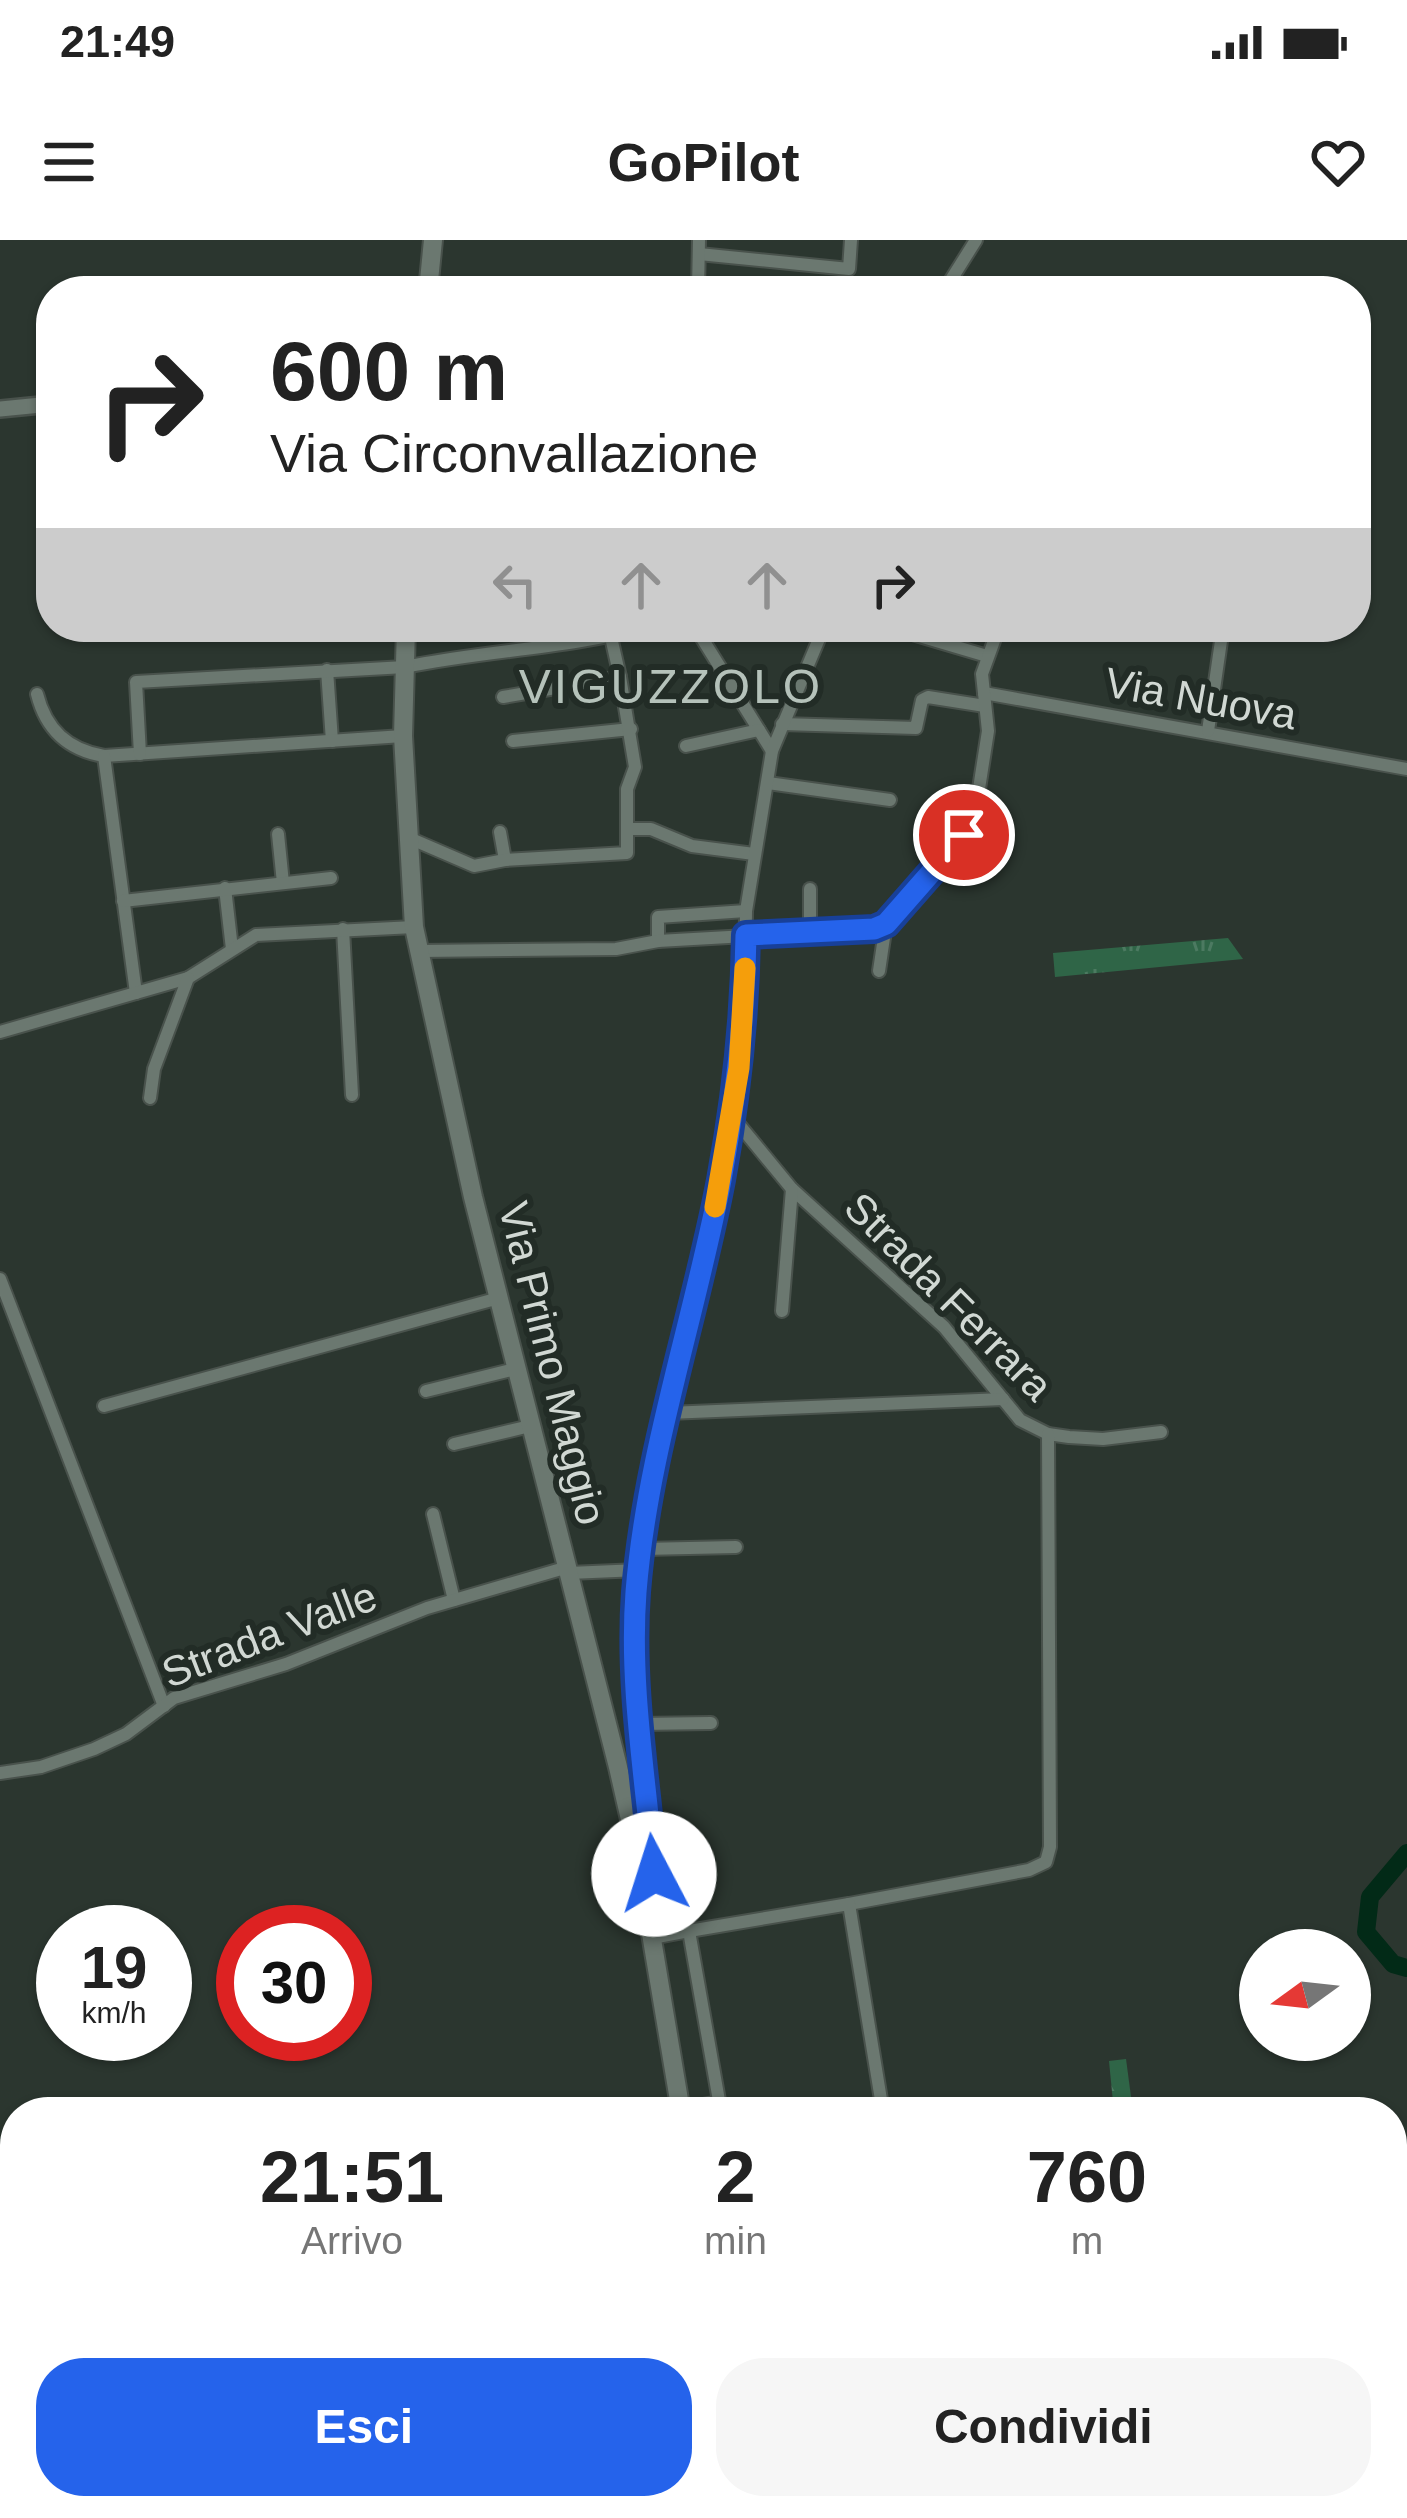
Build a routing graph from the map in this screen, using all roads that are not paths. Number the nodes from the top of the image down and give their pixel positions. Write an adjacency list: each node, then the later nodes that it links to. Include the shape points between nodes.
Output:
1 (434, 240): 5 (main road)
2 (851, 240): 4 (street, via 849,269)
3 (976, 240): 6 (street)
4 (699, 247)
5 (430, 276)
6 (953, 276)
7 (36, 405): 8 (street)
8 (0, 409)
9 (406, 642): 18 (main road, Via Primo Maggio)
10 (584, 642): 18 (street)
11 (612, 642): 20 (street)
12 (704, 642): 26 (street)
13 (818, 642): 24 (street)
14 (940, 642): 17 (street)
15 (993, 642): 17 (street)
16 (1221, 642): 27 (street)
17 (987, 656): 23 (street)
18 (405, 667): 19 (street); 28 (main road, Via Primo Maggio)
19 (328, 670): 29 (street); 33 (street, via 136,682)
20 (616, 678): 22 (street); 25 (street)
21 (37, 694): 34 (street, via 55,732)
22 (503, 697)
23 (984, 700): 24 (street, Via Nuova, via 928,697 916,728); 27 (street, Via Nuova); 50 (street, via 986,758 964,835)
24 (782, 724): 32 (street)
25 (631, 729): 30 (street); 38 (street)
26 (758, 730): 31 (street); 32 (street)
27 (1208, 731): 35 (street, Via Nuova)
28 (403, 736): 29 (street); 41 (main road, Via Primo Maggio)
29 (332, 741): 33 (street)
30 (513, 741)
31 (686, 746)
32 (772, 751): 36 (street)
33 (140, 754): 34 (street)
34 (104, 757): 48 (street)
35 (1407, 769)
36 (768, 783): 37 (street); 42 (street)
37 (890, 800)
38 (627, 829): 42 (street); 43 (street, via 627,853)
39 (500, 832): 43 (street)
40 (278, 835): 45 (street)
41 (409, 838): 43 (street, via 475,866); 51 (main road, Via Primo Maggio)
42 (754, 854): 49 (street)
43 (505, 860)
44 (331, 878): 45 (street)
45 (283, 883): 46 (street)
46 (225, 888): 48 (street); 56 (street)
47 (810, 889): 53 (street)
48 (124, 901): 60 (street)
49 (746, 911): 54 (street); 55 (street, via 658,917)
50 (886, 924): 53 (street); 58 (street)
51 (414, 927): 52 (street); 57 (main road, Via Primo Maggio)
52 (343, 929): 56 (street, via 256,935); 62 (street)
53 (810, 931): 54 (street)
54 (746, 935): 55 (street); 64 (street)
55 (658, 940): 57 (street, via 616,949)
56 (232, 949): 59 (street)
57 (418, 951): 67 (main road, Via Primo Maggio)
58 (879, 970)
59 (188, 978): 60 (street); 63 (street)
60 (136, 994): 61 (street)
61 (0, 1032)
62 (352, 1095)
63 (150, 1098)
64 (732, 1115): 65 (street, Strada Ferrara); 73 (street)
65 (792, 1189): 68 (street); 71 (street, Strada Ferrara, via 944,1327)
66 (0, 1279): 84 (street)
67 (499, 1298): 69 (main road, Via Primo Maggio); 72 (street)
68 (782, 1311)
69 (515, 1369): 70 (street); 74 (main road, Via Primo Maggio)
70 (426, 1391)
71 (1004, 1399): 73 (street); 76 (street, Strada Ferrara, via 1020,1420)
72 (104, 1406)
73 (668, 1413): 80 (street)
74 (530, 1426): 77 (street); 81 (main road, Via Primo Maggio)
75 (1160, 1432): 76 (street, Strada Ferrara)
76 (1048, 1434): 90 (street, via 1046,1862)
77 (454, 1444)
78 (433, 1514): 83 (street)
79 (736, 1547): 80 (street)
80 (641, 1550): 82 (street)
81 (568, 1570): 82 (street, Strada Valle); 83 (street, Strada Valle); 88 (main road, Via Primo Maggio)
82 (639, 1570): 86 (street)
83 (454, 1600): 84 (street, Strada Valle)
84 (164, 1706): 89 (street, Strada Valle, via 94,1748)
85 (711, 1723): 86 (street)
86 (639, 1724): 87 (street)
87 (639, 1744): 88 (street); 91 (street, via 654,1874)
88 (618, 1767): 91 (main road, Via Primo Maggio)
89 (0, 1773)
90 (849, 1904): 92 (street); 96 (street)
91 (648, 1914): 93 (main road, Via Primo Maggio)
92 (689, 1931): 93 (street); 95 (street)
93 (652, 1939): 94 (main road, Via Primo Maggio)
94 (678, 2097)
95 (718, 2097)
96 (881, 2097)

